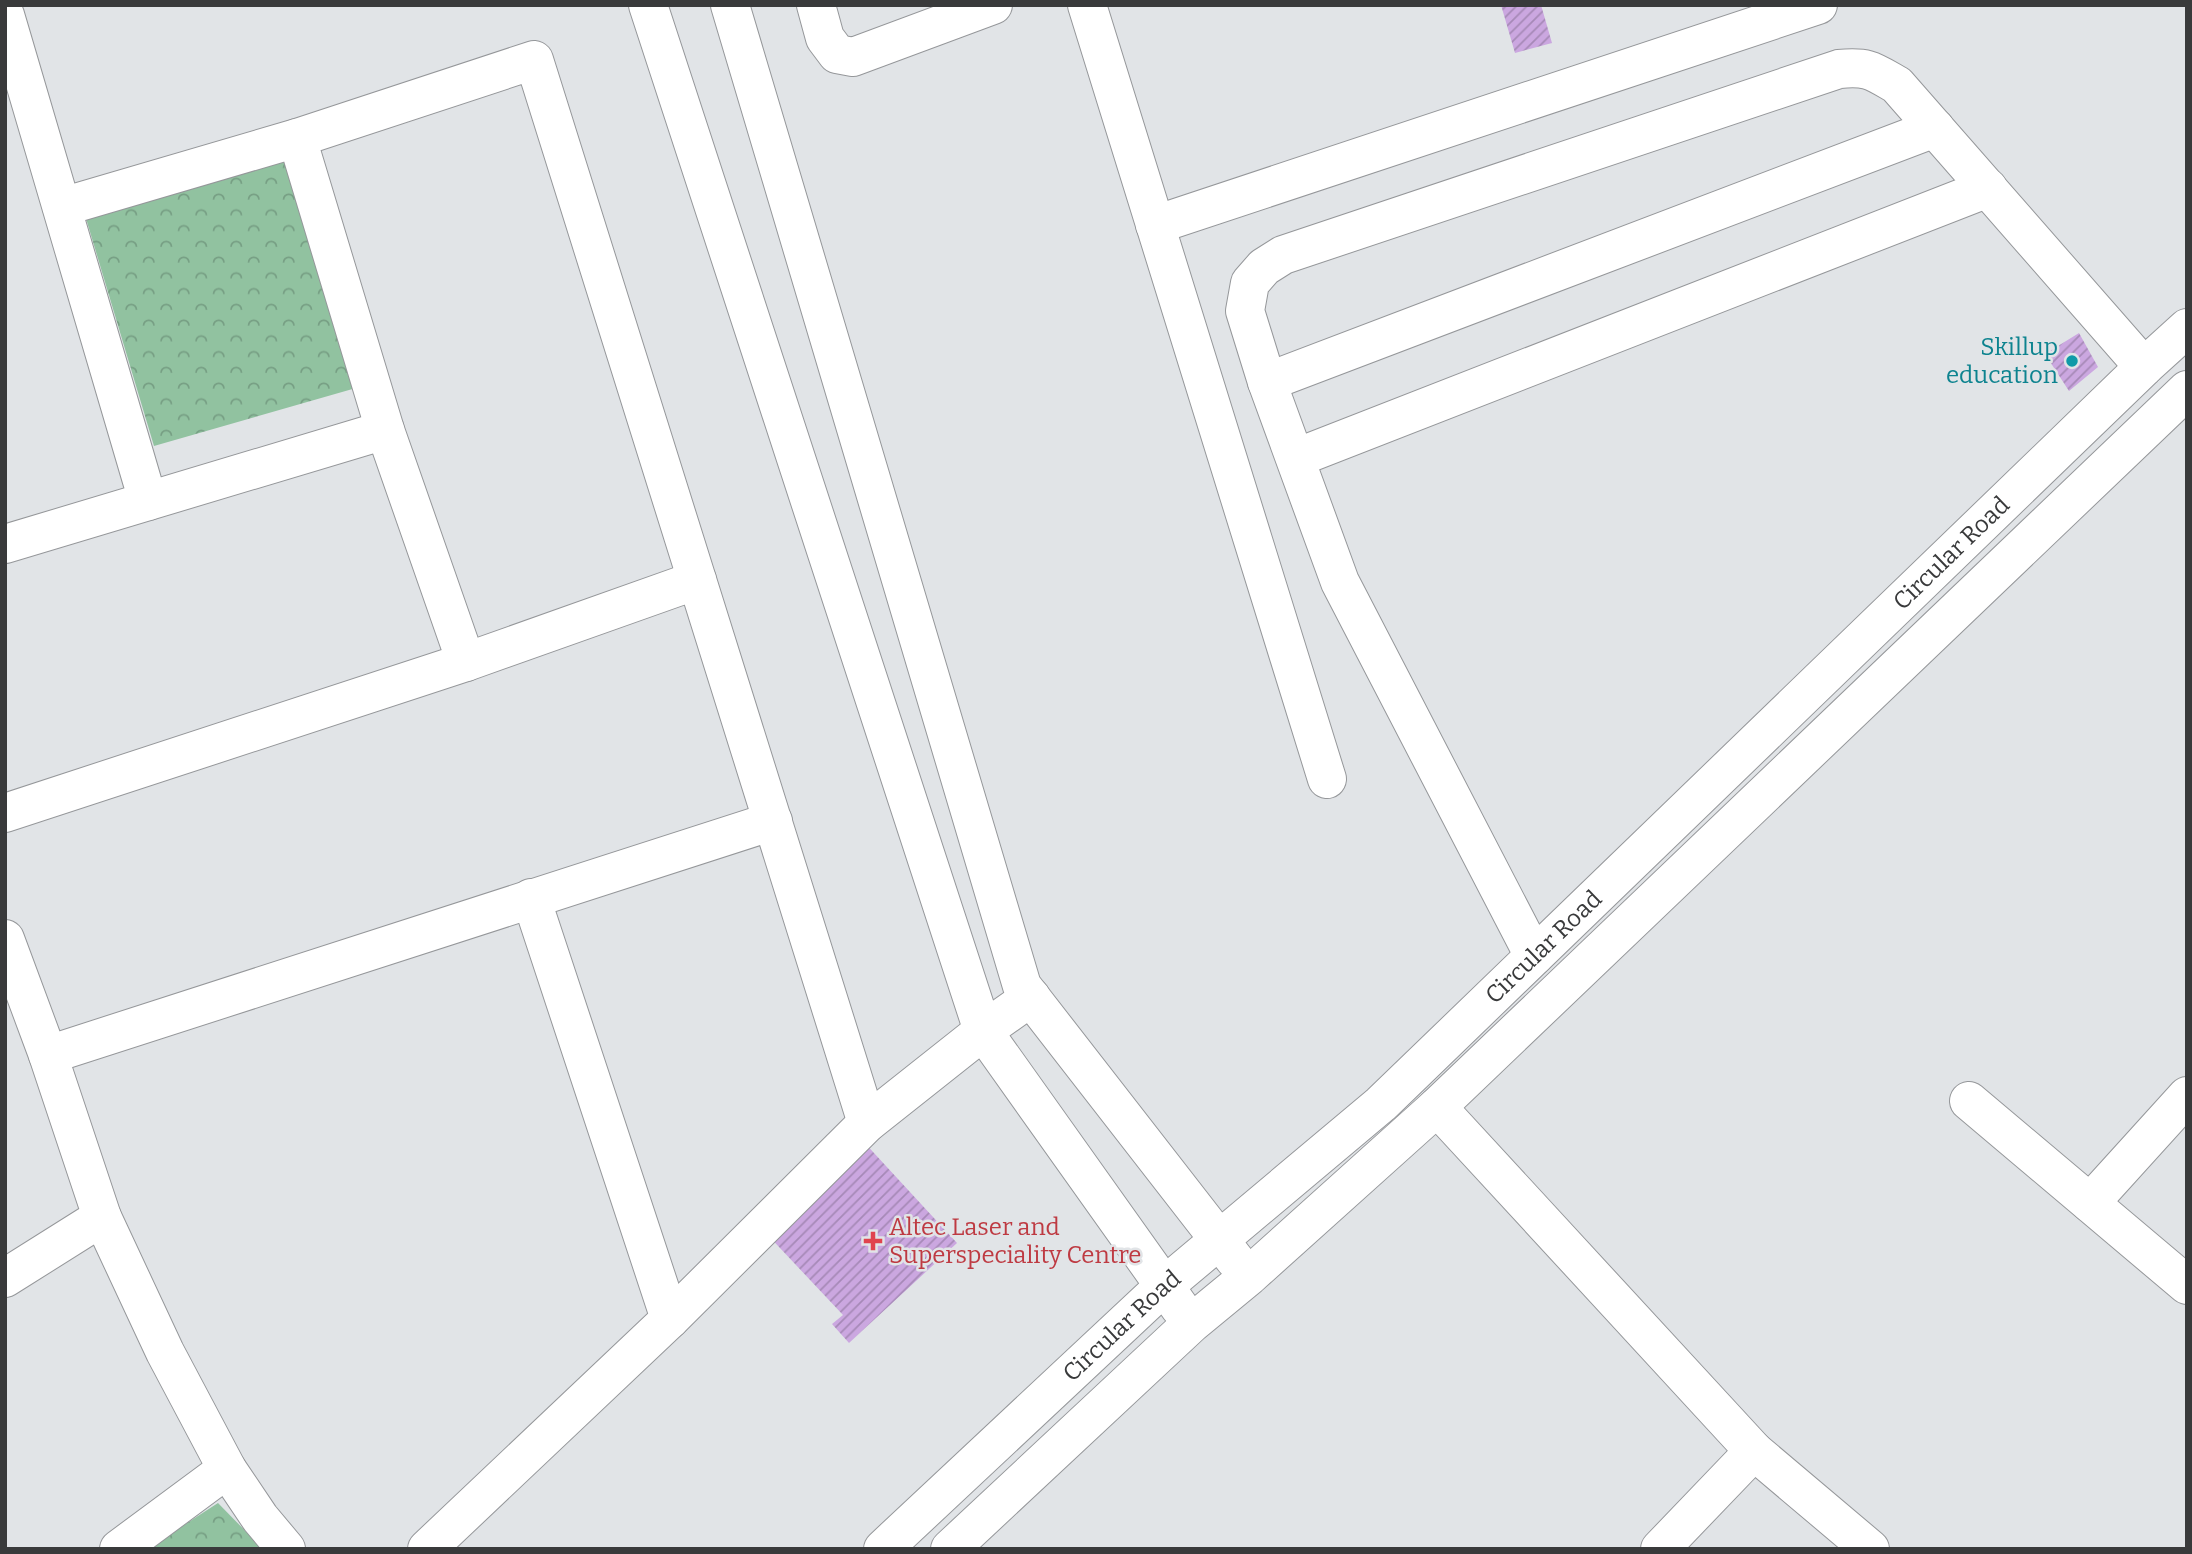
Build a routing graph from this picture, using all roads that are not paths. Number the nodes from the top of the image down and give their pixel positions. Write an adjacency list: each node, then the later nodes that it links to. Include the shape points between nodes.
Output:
1 (730, 5): 29 (street, via 1018,973)
2 (816, 5): 3 (street, via 825,38 838,54 853,57)
3 (993, 5)
4 (1087, 5): 12 (street)
5 (1818, 5): 12 (street)
6 (657, 8): 30 (street)
7 (5, 15): 11 (street)
8 (1935, 128): 10 (street); 15 (street); 15 (street, via 1897,85 1860,67 1839,69 1283,255 1250,283 1245,311)
9 (297, 138): 11 (street); 17 (street); 21 (street, via 534,61)
10 (1988, 188): 14 (street); 18 (street)
11 (62, 207): 19 (street)
12 (1155, 225): 23 (street)
13 (2187, 328): 14 (street, Circular Road)
14 (2144, 367): 28 (street, Circular Road)
15 (1266, 382): 18 (street)
16 (2187, 390): 34 (street, Circular Road)
17 (385, 430): 19 (street); 22 (street)
18 (1296, 458): 28 (street, via 1340,582)
19 (148, 501): 20 (street)
20 (5, 544)
21 (697, 580): 22 (street); 25 (street)
22 (466, 662): 24 (street)
23 (1327, 779)
24 (5, 813)
25 (773, 821): 26 (street); 35 (street)
26 (531, 898): 31 (street); 43 (street)
27 (5, 939): 31 (street)
28 (1534, 956): 38 (street, Circular Road, via 1381,1104)
29 (1031, 997): 30 (street); 38 (street)
30 (983, 1031): 35 (street); 42 (street)
31 (48, 1055): 37 (street)
32 (2187, 1096): 36 (street)
33 (1969, 1101): 36 (street)
34 (1437, 1107): 39 (street, Circular Road); 45 (street)
35 (867, 1123): 43 (street)
36 (2090, 1203): 41 (street)
37 (102, 1217): 40 (street); 46 (street, via 165,1352)
38 (1219, 1241): 39 (street); 42 (street, Circular Road)
39 (1249, 1276): 44 (street, Circular Road)
40 (5, 1278)
41 (2187, 1285)
42 (1163, 1287): 44 (street); 50 (street, Circular Road)
43 (670, 1319): 49 (street)
44 (1192, 1323): 51 (street, Circular Road)
45 (1754, 1451): 52 (street); 53 (street)
46 (227, 1469): 47 (street); 48 (street)
47 (119, 1549)
48 (286, 1549)
49 (427, 1549)
50 (883, 1549)
51 (950, 1549)
52 (1660, 1549)
53 (1870, 1549)

